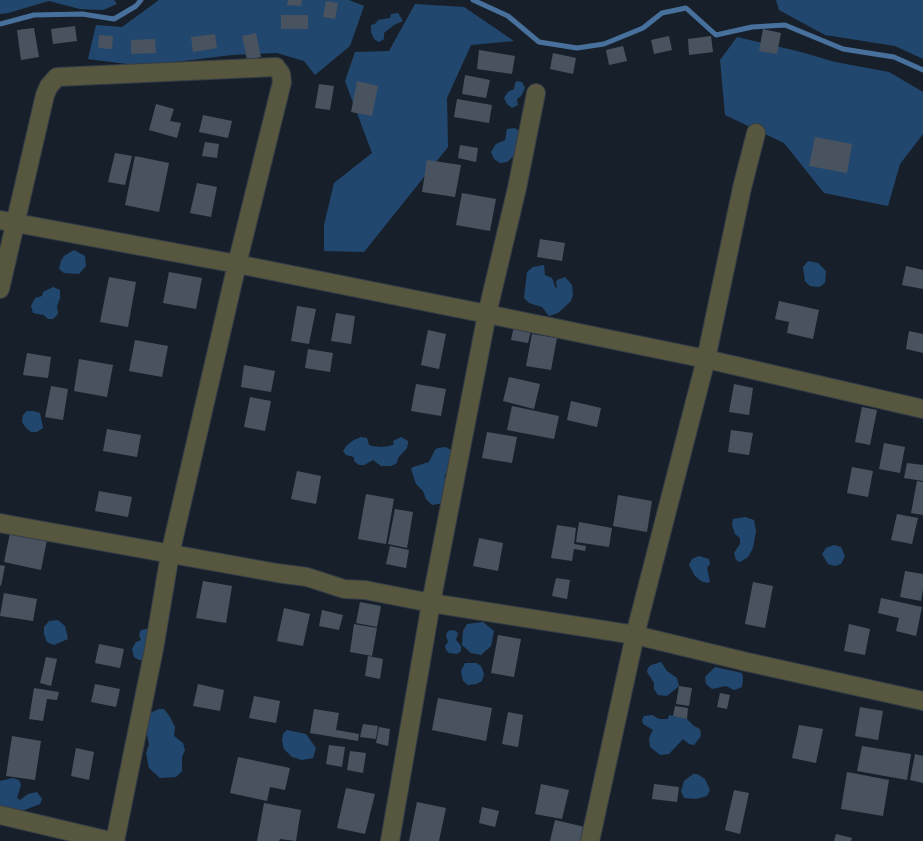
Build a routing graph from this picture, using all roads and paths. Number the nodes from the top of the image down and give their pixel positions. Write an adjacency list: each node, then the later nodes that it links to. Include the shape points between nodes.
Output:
1 (536, 93): 6 (street)
2 (756, 133): 7 (street)
3 (7, 221): 4 (street); 4 (street, via 45,94 57,77 276,67 282,82); 5 (street)
4 (237, 264): 6 (street); 10 (street)
5 (0, 289)
6 (487, 314): 7 (street); 11 (street)
7 (706, 359): 8 (street); 12 (street)
8 (923, 409)
9 (0, 522): 10 (street)
10 (170, 554): 11 (street); 16 (street)
11 (431, 603): 12 (street); 17 (street)
12 (635, 634): 13 (street); 18 (street)
13 (923, 700)
14 (0, 815): 15 (street)
15 (110, 841)
16 (115, 841)
17 (390, 841)
18 (590, 841)

